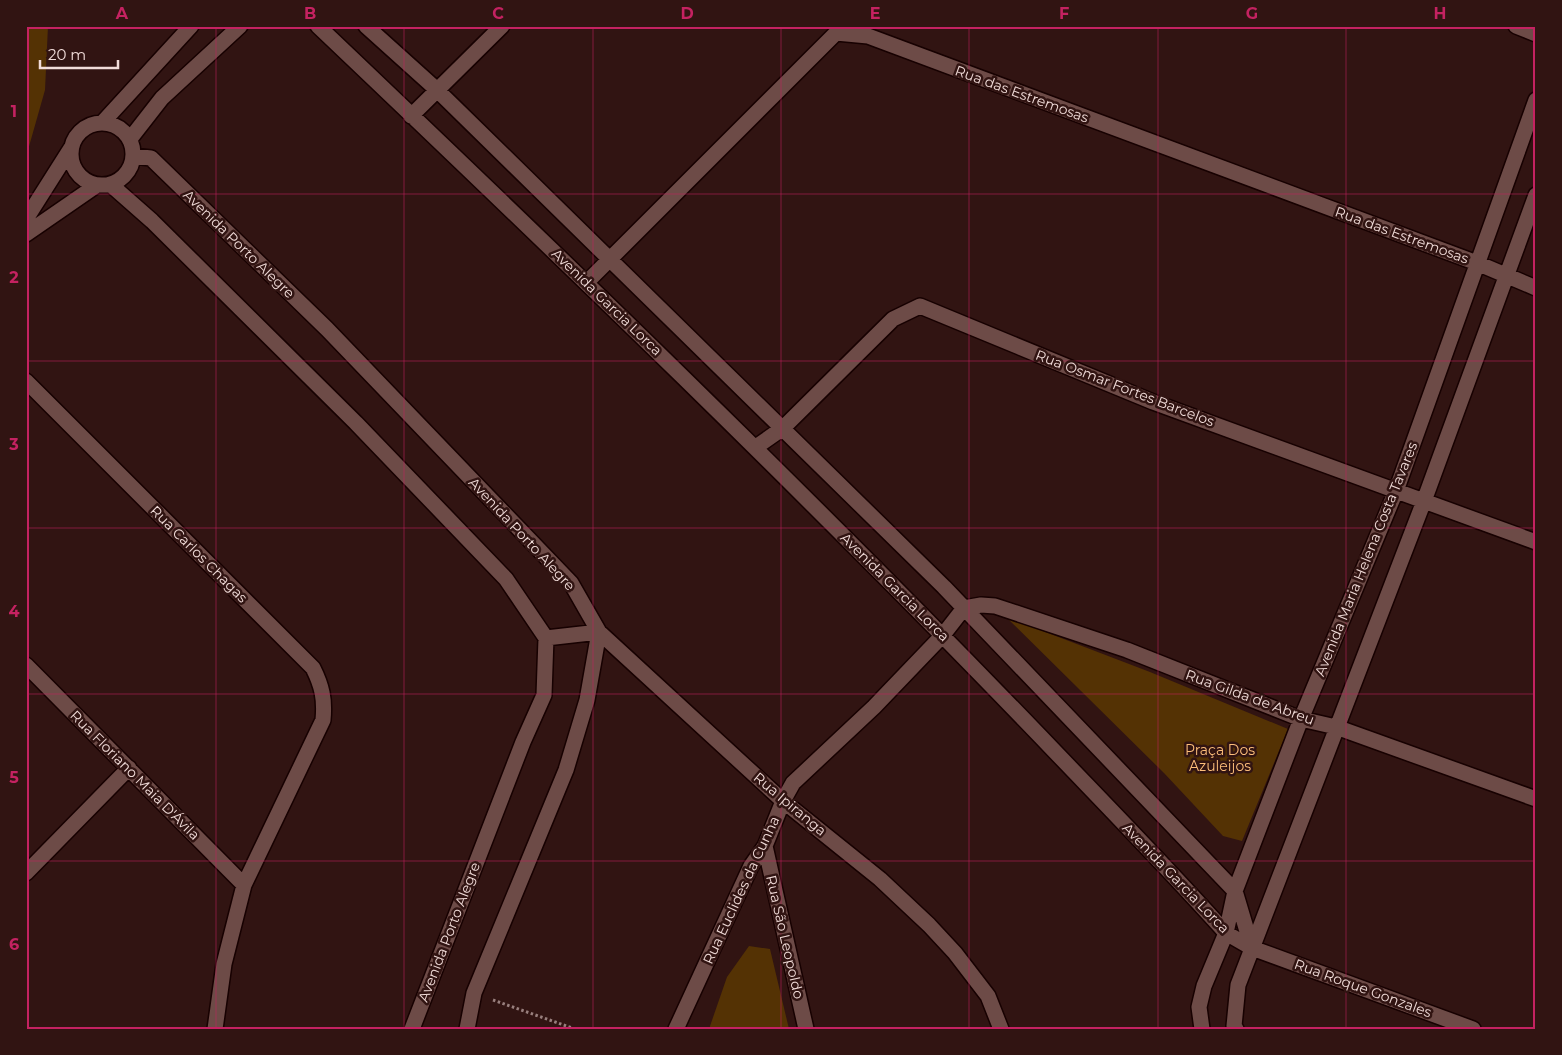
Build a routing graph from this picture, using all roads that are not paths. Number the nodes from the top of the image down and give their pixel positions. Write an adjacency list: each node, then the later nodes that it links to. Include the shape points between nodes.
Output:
1 (191, 26): 11 (street)
2 (240, 26): 12 (street, via 162,98)
3 (318, 26): 10 (street, Avenida Garcia Lorca)
4 (366, 26): 8 (street, Avenida Garcia Lorca)
5 (502, 26): 8 (street)
6 (1516, 26): 7 (street)
7 (1536, 34)
8 (436, 89): 10 (street); 19 (street, Avenida Garcia Lorca)
9 (1536, 100): 20 (street, Avenida Maria Helena Costa Tavares)
10 (411, 116): 22 (street, Avenida Garcia Lorca)
11 (103, 122): 12 (street, via 118,126); 13 (street, via 81,130)
12 (130, 139): 14 (street)
13 (71, 148): 15 (street, via 71,159 77,173 83,179); 17 (street)
14 (133, 156): 15 (street, via 126,174); 31 (street, Avenida Porto Alegre, via 150,158 327,329 571,583)
15 (103, 184): 18 (street); 33 (street, via 152,221 370,437 506,579)
16 (1536, 195): 21 (street)
17 (26, 219)
18 (26, 234)
19 (610, 258): 20 (street, Rua das Estremosas, via 836,33 868,36); 22 (street, Rua das Estremosas); 25 (street, Avenida Garcia Lorca)
20 (1476, 263): 21 (street, Rua das Estremosas); 27 (street, Avenida Maria Helena Costa Tavares)
21 (1505, 277): 23 (street, Rua das Estremosas); 28 (street)
22 (587, 282): 26 (street, Avenida Garcia Lorca)
23 (1536, 288)
24 (26, 381): 42 (street, Rua Carlos Chagas, via 313,668 322,686 325,702 323,720)
25 (782, 428): 26 (street, Rua Osmar Fortes Barcelos); 27 (street, Rua Osmar Fortes Barcelos, via 893,319 920,306 1153,402); 30 (street, Avenida Garcia Lorca)
26 (756, 448): 32 (street, Avenida Garcia Lorca)
27 (1396, 491): 28 (street, Rua Osmar Fortes Barcelos); 35 (street, Avenida Maria Helena Costa Tavares)
28 (1424, 501): 29 (street, Rua Osmar Fortes Barcelos); 36 (street)
29 (1536, 542)
30 (964, 608): 32 (street, Rua Euclides da Cunha); 35 (street, Rua Gilda de Abreu, via 981,605 1004,609 1127,650); 43 (street, Avenida Garcia Lorca)
31 (599, 632): 33 (street); 39 (street, Rua Ipiranga); 48 (street, via 587,700 566,770 474,993)
32 (943, 635): 39 (street, Rua Euclides da Cunha, via 874,707 793,783); 44 (street, Avenida Garcia Lorca)
33 (546, 638): 47 (street, Avenida Porto Alegre, via 544,695)
34 (26, 665): 37 (street, Rua Floriano Maia D'Ávila)
35 (1301, 719): 36 (street, Rua Gilda de Abreu); 43 (street, Avenida Maria Helena Costa Tavares)
36 (1336, 727): 38 (street, Rua Gilda de Abreu); 45 (street)
37 (129, 768): 41 (street); 42 (street, Rua Floriano Maia D'Ávila)
38 (1536, 799)
39 (783, 801): 40 (street, Rua Euclides da Cunha); 51 (street, Rua Ipiranga, via 880,879 955,953 988,996)
40 (765, 846): 49 (street, Rua Euclides da Cunha, via 751,866); 50 (street, Rua São Leopoldo)
41 (26, 872)
42 (244, 885): 46 (street, Rua Carlos Chagas, via 224,964)
43 (1235, 891): 44 (street, Avenida Maria Helena Costa Tavares); 45 (street, Avenida Garcia Lorca)
44 (1226, 933): 45 (street, Avenida Garcia Lorca); 52 (street, Avenida Maria Helena Costa Tavares, via 1204,986 1199,1007)
45 (1252, 948): 53 (street, via 1238,985); 54 (street, Rua Roque Gonzales)
46 (215, 1029)
47 (412, 1029)
48 (467, 1029)
49 (676, 1029)
50 (806, 1029)
51 (1001, 1029)
52 (1202, 1029)
53 (1236, 1029)
54 (1473, 1029)

